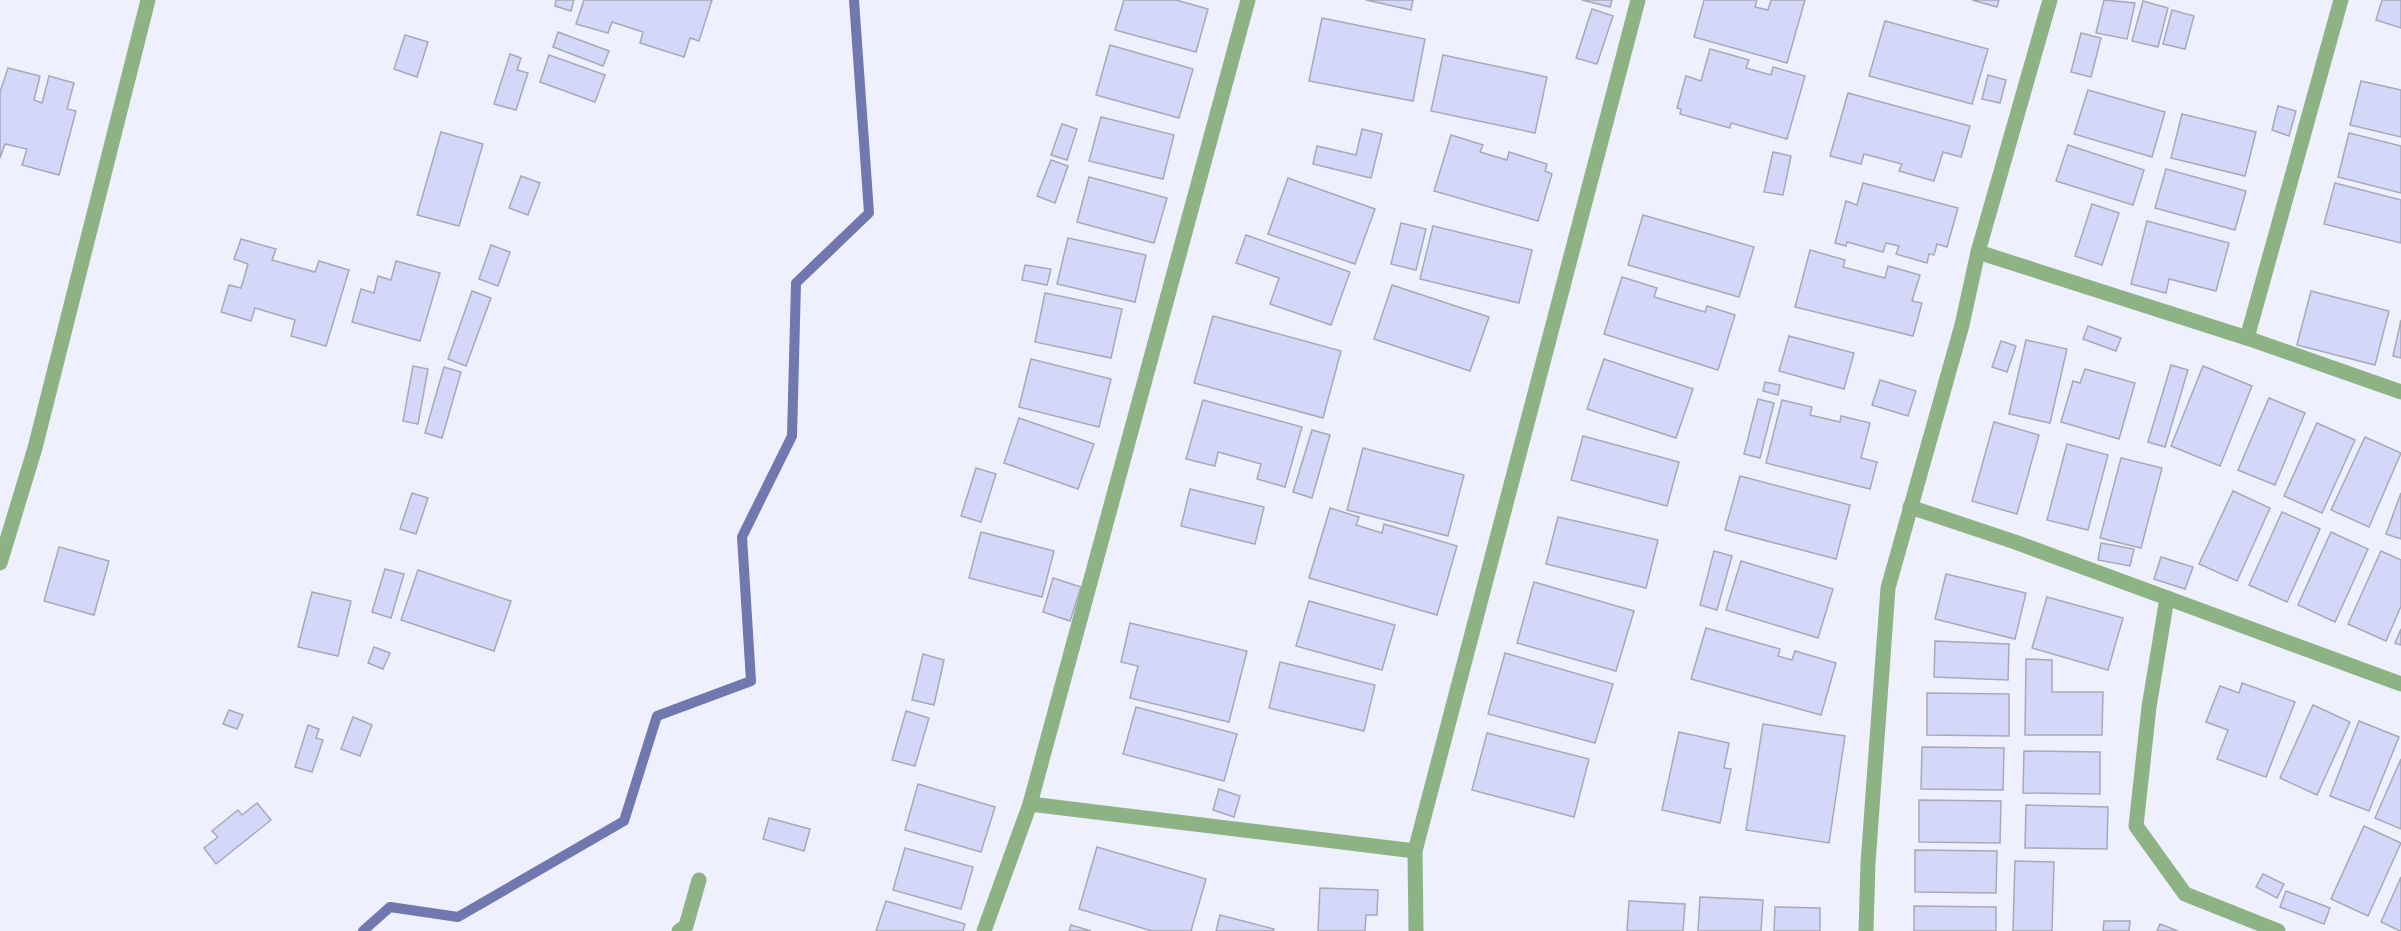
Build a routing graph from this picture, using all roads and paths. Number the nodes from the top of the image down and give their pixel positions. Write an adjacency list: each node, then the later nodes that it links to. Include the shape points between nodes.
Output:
1 (148, 0): 10 (street, via 35,448)
2 (1248, 0): 13 (street)
3 (1638, 0): 14 (street)
4 (2050, 0): 6 (street)
5 (2340, 0): 7 (street)
6 (1978, 252): 7 (street); 9 (street, via 1962,325)
7 (2247, 338): 8 (street)
8 (2401, 392)
9 (1910, 507): 11 (street); 19 (street, via 1888,588)
10 (0, 563)
11 (2167, 598): 12 (street); 20 (street, via 2149,707 2136,826 2185,894)
12 (2401, 684)
13 (1030, 804): 14 (street); 17 (street)
14 (1415, 851): 18 (street)
15 (699, 879): 16 (street, via 686,926)
16 (679, 931)
17 (984, 931)
18 (1416, 931)
19 (1866, 931)
20 (2278, 931)

